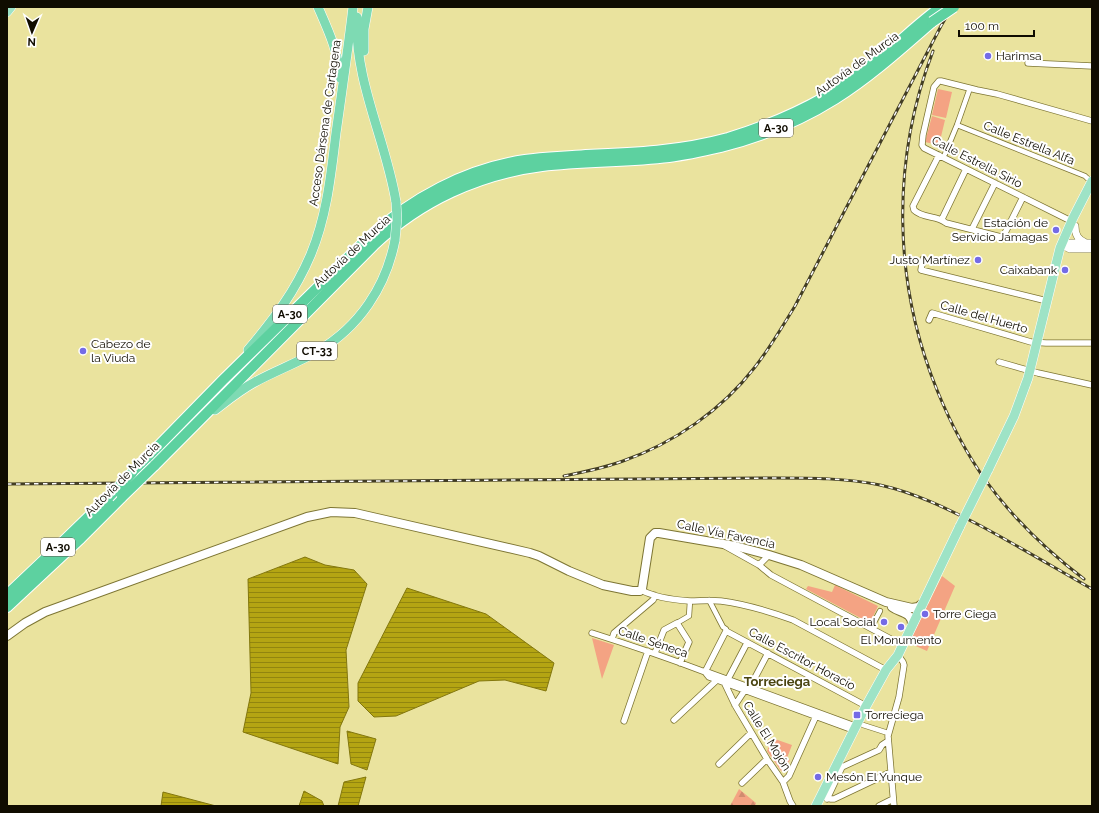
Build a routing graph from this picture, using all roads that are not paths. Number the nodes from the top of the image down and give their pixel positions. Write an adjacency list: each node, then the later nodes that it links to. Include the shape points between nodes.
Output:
1 (318, 7): 14 (highway, via 335,50 339,68)
2 (353, 7): 14 (highway, Acceso Dársena de Cartagena)
3 (358, 7): 16 (highway, Acceso Dársena de Cartagena / CT-33, via 359,56)
4 (368, 7): 16 (highway, via 364,29 364,57)
5 (941, 7): 17 (highway, Autovía de Murcia / A-30, via 838,89 777,120 728,138 692,146)
6 (954, 7): 17 (highway, Autovía de Murcia / A-30, bridge, via 842,94 779,127 737,142 690,154 653,158)
7 (1028, 62): 8 (street)
8 (1092, 66)
9 (970, 88): 10 (street); 12 (street); 15 (street, Calle Estrella Sirio, via 941,81 934,87 922,141)
10 (982, 91): 11 (street); 13 (street)
11 (1092, 121)
12 (957, 125): 15 (street); 19 (street, Calle Estrella Alfa, via 1085,176)
13 (1092, 125)
14 (334, 149): 36 (highway, Acceso Dársena de Cartagena, via 325,209 316,240 297,284 281,310 226,373)
15 (942, 155): 18 (street, Calle Estrella Sirio); 22 (street, via 914,206 914,212); 23 (street, Calle Estrella Sirio)
16 (385, 156): 38 (highway, Acceso Dársena de Cartagena / CT-33, bridge, via 396,202 396,240 383,281 373,298 349,329 335,340 243,389)
17 (591, 159): 36 (highway, Autovía de Murcia / A-30, via 533,159 504,164 467,176 416,201 367,239); 38 (highway, Autovía de Murcia / A-30, via 500,174 464,187 415,212 368,250)
18 (966, 169): 20 (street, Calle Estrella Sirio); 22 (street)
19 (1092, 182): 23 (main road)
20 (995, 183): 21 (street, Calle Estrella Sirio); 24 (street)
21 (1024, 198): 23 (street, Calle Estrella Sirio); 24 (street, via 1001,237)
22 (942, 219): 24 (street, via 946,223)
23 (1073, 222): 25 (street, via 1079,240); 26 (main road); 29 (main road, via 1060,248)
24 (972, 229)
25 (1089, 243): 26 (street, via 1070,243)
26 (1066, 246): 27 (street, via 1070,249); 29 (main road); 30 (main road)
27 (1092, 249)
28 (923, 259): 30 (street, via 921,270)
29 (1054, 270): 30 (main road)
30 (1047, 301): 32 (main road)
31 (929, 320): 32 (street, Calle del Huerto, via 932,313)
32 (1037, 342): 33 (street); 35 (main road)
33 (1092, 343)
34 (1000, 362): 35 (street)
35 (1030, 371): 37 (street); 49 (main road, bridge, via 1014,416 940,570 923,603)
36 (223, 380): 43 (highway, Autovía de Murcia / A-30, bridge, via 109,497)
37 (1092, 385)
38 (196, 423): 47 (highway, Autovía de Murcia / A-30, bridge, via 81,538)
39 (720, 543): 40 (main road, Calle Vía Favencia); 41 (street); 42 (main road, Calle Vía Favencia, via 655,533 650,538)
40 (769, 555): 41 (street); 49 (main road, Calle Vía Favencia, via 802,565)
41 (759, 565): 51 (street, via 771,575)
42 (641, 590): 44 (street); 54 (main road, via 632,591 603,585 539,556 355,513 332,512 307,517 45,612)
43 (7, 595)
44 (654, 595): 46 (street); 55 (street, via 653,600 614,633)
45 (709, 600): 46 (street); 52 (street); 62 (street, via 734,603 793,620)
46 (690, 601): 50 (street, via 689,616)
47 (7, 607)
48 (880, 612): 51 (street)
49 (913, 616): 57 (main road)
50 (677, 623): 58 (street, via 664,630); 61 (street, via 688,642)
51 (872, 628): 57 (street)
52 (726, 631): 56 (street, Calle Escritor Horacio); 63 (street)
53 (592, 633): 55 (street, Calle Séneca)
54 (7, 636)
55 (612, 639): 58 (street, Calle Séneca)
56 (747, 642): 59 (street, Calle Escritor Horacio); 65 (street)
57 (902, 645): 60 (main road)
58 (652, 652): 61 (street, Calle Séneca); 71 (street)
59 (768, 653): 66 (street); 68 (street, Calle Escritor Horacio)
60 (898, 655): 62 (main road); 74 (street, via 904,666 899,697)
61 (680, 663): 63 (street, Calle Séneca)
62 (886, 670): 68 (main road)
63 (705, 672): 64 (street, Calle Séneca); 65 (street, Calle Séneca)
64 (717, 680): 65 (street, Calle Séneca); 70 (street)
65 (726, 681): 66 (street, Calle Séneca); 67 (street, Calle El Mojón)
66 (748, 689): 67 (street); 69 (street, Calle Séneca); 72 (street, Calle Séneca)
67 (735, 705): 73 (street, Calle El Mojón)
68 (866, 706): 72 (main road)
69 (816, 716): 72 (street, Calle Séneca); 79 (street, via 789,776)
70 (674, 720)
71 (624, 721)
72 (857, 727): 74 (street); 81 (main road)
73 (751, 733): 76 (street, Calle El Mojón); 77 (street)
74 (888, 733): 75 (street)
75 (888, 741): 78 (street); 81 (street, via 879,750 842,767)
76 (767, 759): 79 (street, Calle El Mojón); 80 (street)
77 (719, 764)
78 (891, 772): 81 (street, via 834,799); 82 (street)
79 (783, 782): 83 (street, Calle El Mojón)
80 (742, 783)
81 (824, 797): 85 (main road)
82 (893, 799): 86 (street); 87 (street)
83 (791, 804): 84 (street, Calle El Mojón)
84 (798, 806)
85 (816, 806)
86 (879, 806)
87 (894, 806)

